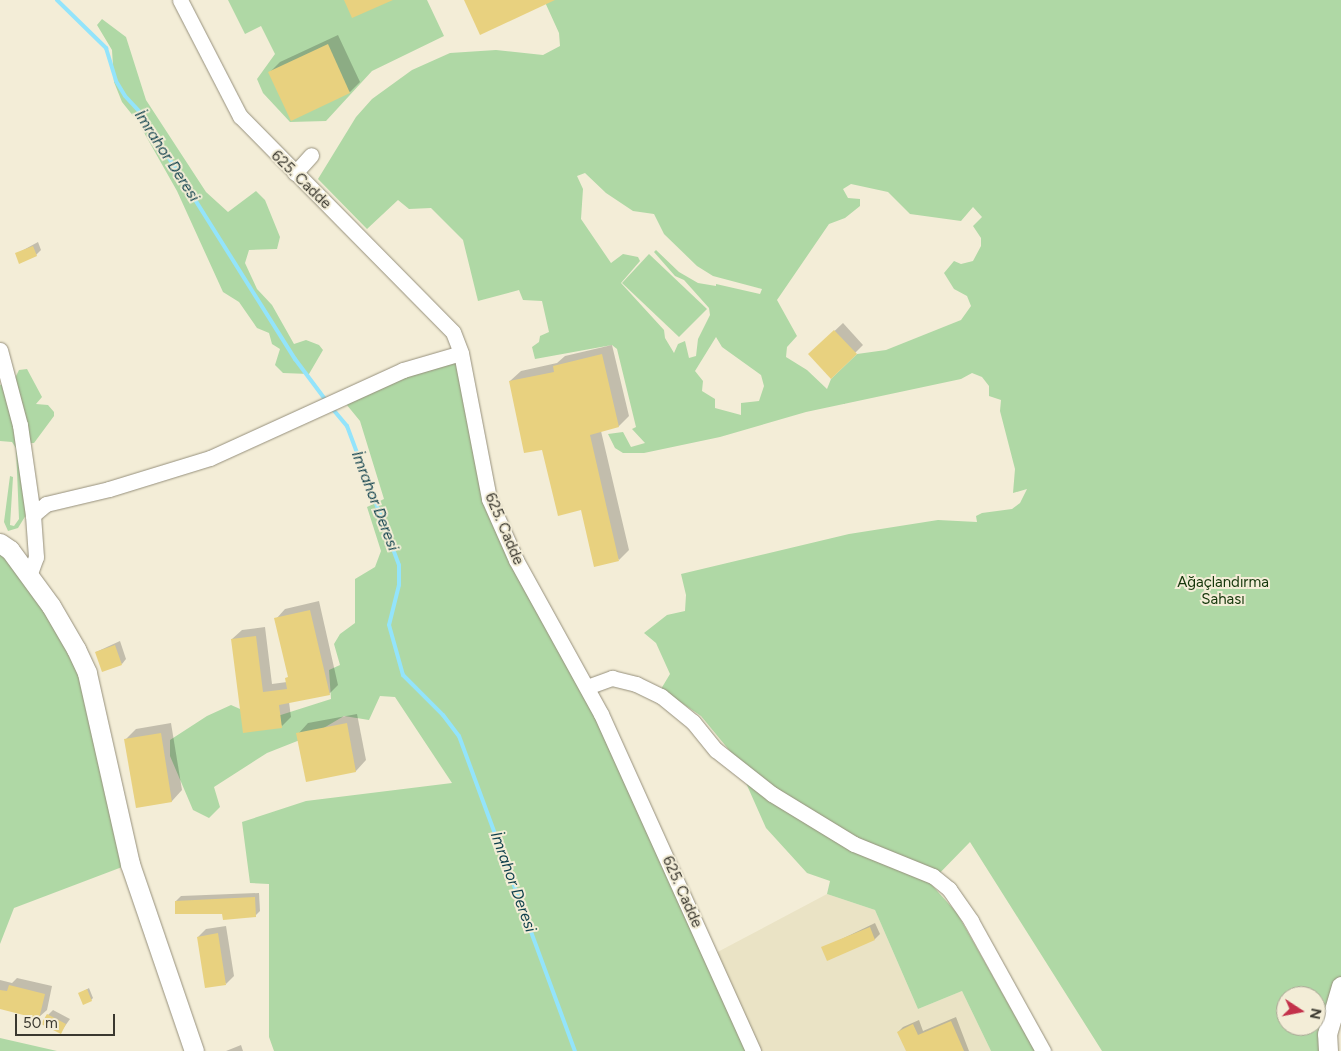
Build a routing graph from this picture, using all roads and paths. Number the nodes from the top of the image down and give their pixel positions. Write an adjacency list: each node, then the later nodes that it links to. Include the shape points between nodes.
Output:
1 (180, 0): 3 (street, 625. Cadde, via 240,116)
2 (311, 155): 3 (street)
3 (295, 173): 5 (street, 625. Cadde, via 431,307 453,332)
4 (0, 350): 6 (street, via 20,425)
5 (461, 353): 6 (street, via 403,370 210,458 110,489 46,504); 9 (street, 625. Cadde, via 489,499 516,560)
6 (33, 515): 8 (street, via 36,556)
7 (0, 543): 8 (street)
8 (29, 576): 11 (street, via 76,648 86,673 130,864)
9 (588, 688): 12 (street, 625. Cadde); 13 (street, via 612,678 636,684 661,696 693,722 716,750 779,798 854,844 933,876 949,890 971,920)
10 (1341, 986): 14 (street, via 1327,1034)
11 (194, 1051)
12 (754, 1051)
13 (1043, 1051)
14 (1328, 1051)

